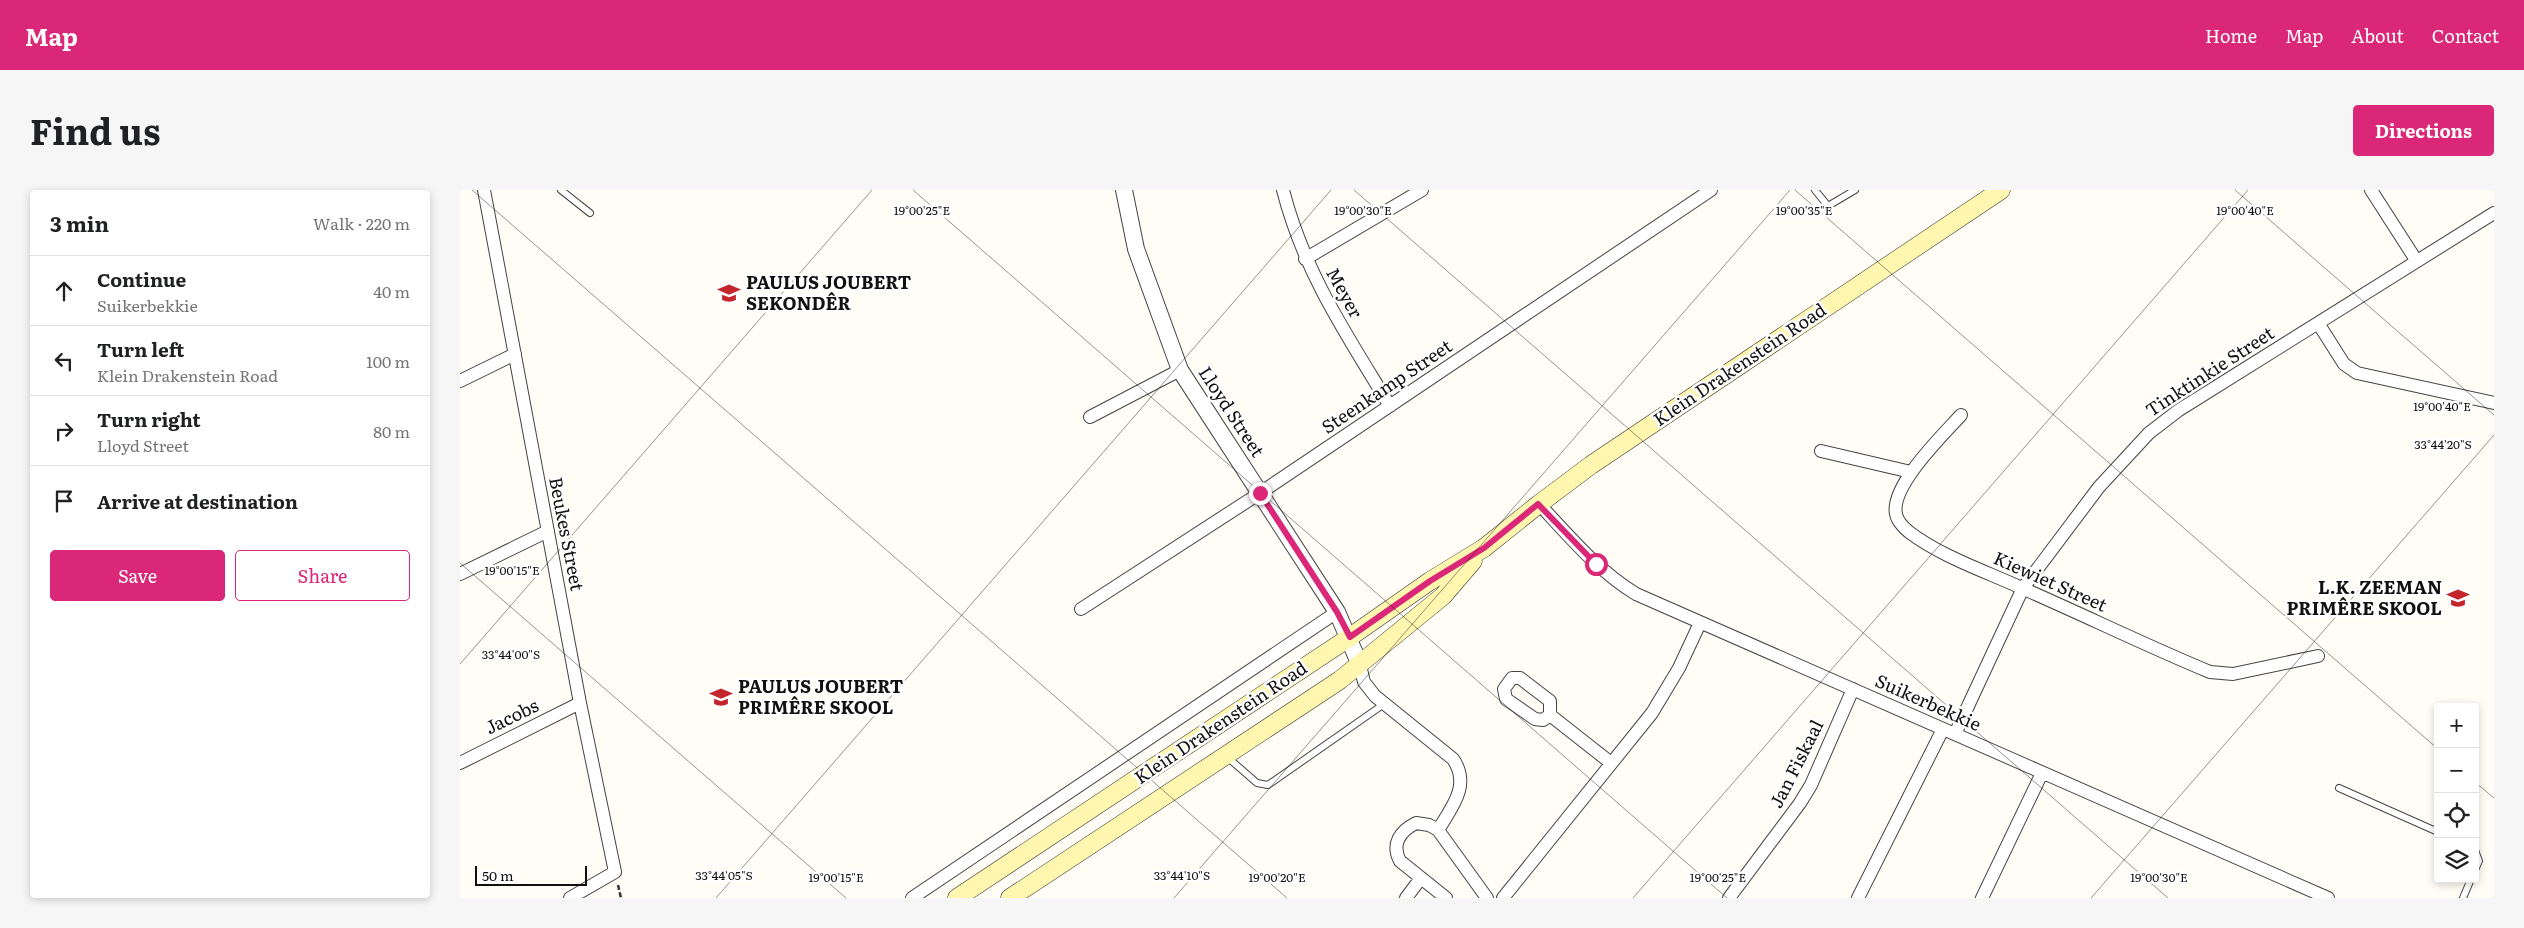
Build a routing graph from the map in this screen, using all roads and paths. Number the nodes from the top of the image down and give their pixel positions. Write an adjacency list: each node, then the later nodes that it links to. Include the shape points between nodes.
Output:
1 (484, 190): 16 (street, Beukes Street)
2 (561, 190): 11 (lane)
3 (1124, 190): 17 (street, Lloyd Street, via 1136,249)
4 (1284, 190): 13 (street, Meyer, via 1293,228)
5 (1422, 190): 13 (street)
6 (1711, 190): 20 (street, Steenkamp Street)
7 (1815, 190): 8 (lane, via 1828,206)
8 (1855, 190)
9 (2001, 190): 26 (main road, Klein Drakenstein Road, via 1591,465)
10 (2371, 190): 14 (street)
11 (590, 213)
12 (2494, 213): 14 (street, Tinktinkie Street)
13 (1306, 259): 20 (street, Meyer)
14 (2416, 260): 15 (street, Tinktinkie Street)
15 (2318, 323): 19 (street, via 2344,364 2357,373); 30 (street, Tinktinkie Street, via 2179,410 2149,433 2099,487)
16 (515, 354): 18 (street); 27 (street, Beukes Street)
17 (1180, 370): 22 (street); 25 (street, Lloyd Street)
18 (460, 381)
19 (2494, 403)
20 (1390, 406): 25 (street, Steenkamp Street)
21 (1961, 416): 24 (street, Kiewiet Street)
22 (1090, 417)
23 (1821, 451): 24 (street)
24 (1911, 472): 30 (street, Kiewiet Street, via 1895,505 1899,523 1960,561)
25 (1260, 493): 31 (street, Steenkamp Street); 32 (street, Lloyd Street)
26 (1538, 504): 28 (main road, Klein Drakenstein Road); 33 (street, Suikerbekkie, via 1616,582)
27 (548, 531): 29 (street); 38 (street, Beukes Street)
28 (1484, 548): 34 (main road, Klein Drakenstein Road); 36 (main road, Klein Drakenstein Road, via 1442,596)
29 (460, 574)
30 (2023, 588): 35 (street, Kiewiet Street, via 2210,672 2233,674); 41 (street, Tinktinkie Street)
31 (1080, 609)
32 (1337, 612): 34 (street, Lloyd Street); 52 (street)
33 (1700, 623): 37 (street, Suikerbekkie); 44 (street, via 1664,695)
34 (1350, 637): 36 (street, Lloyd Street); 53 (main road, Klein Drakenstein Road)
35 (2318, 656)
36 (1360, 665): 39 (street, via 1364,682); 42 (main road, Klein Drakenstein Road)
37 (1853, 688): 41 (street, Suikerbekkie); 59 (street, Jan Fiskaal, via 1811,785)
38 (580, 703): 43 (street, Jacobs); 51 (street, Beukes Street, via 616,872)
39 (1384, 704): 42 (lane, via 1268,785 1258,783); 47 (street, via 1459,768 1461,786)
40 (1550, 715): 44 (street)
41 (1949, 731): 45 (street, Suikerbekkie); 60 (street, Tinktinkie Street)
42 (1226, 755): 54 (main road, Klein Drakenstein Road)
43 (460, 763)
44 (1611, 763): 58 (street)
45 (2042, 773): 61 (street); 62 (street, Suikerbekkie)
46 (2339, 788): 48 (lane)
47 (1438, 830): 49 (street, via 1429,824 1416,822 1401,834 1397,842 1396,853 1400,861); 57 (street)
48 (2434, 830)
49 (1421, 878): 55 (street); 56 (street)
50 (2469, 883): 63 (lane)
51 (570, 898)
52 (912, 898)
53 (957, 898)
54 (1010, 898)
55 (1406, 898)
56 (1446, 898)
57 (1487, 898)
58 (1503, 898)
59 (1729, 898)
60 (1858, 898)
61 (1982, 898)
62 (2328, 898)
63 (2463, 898)

